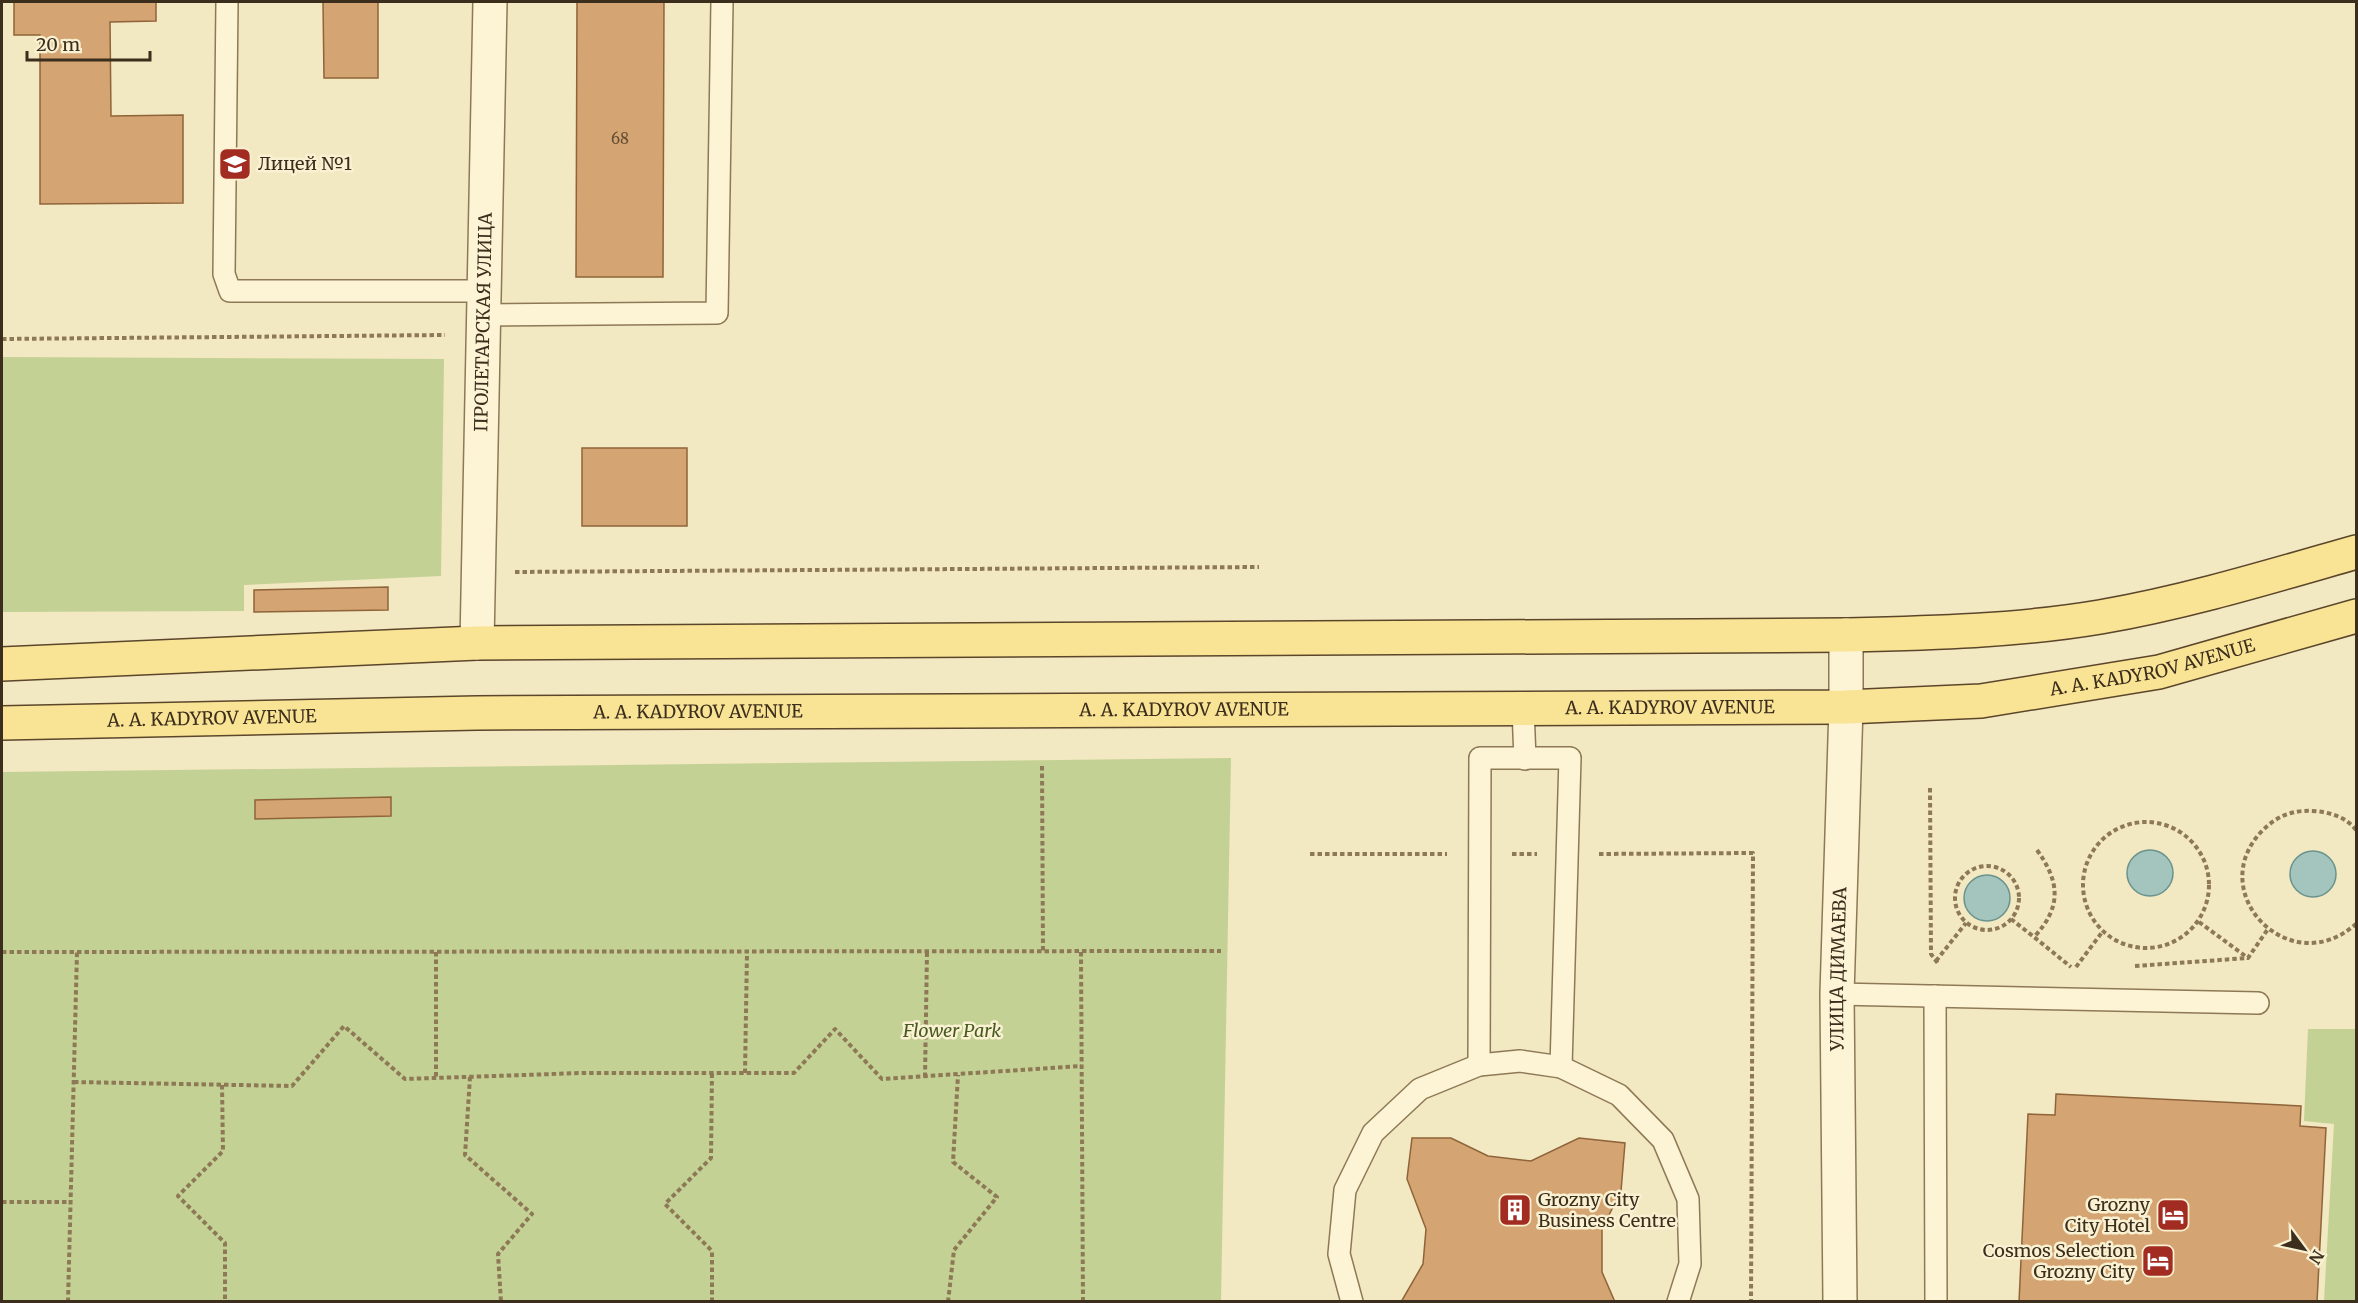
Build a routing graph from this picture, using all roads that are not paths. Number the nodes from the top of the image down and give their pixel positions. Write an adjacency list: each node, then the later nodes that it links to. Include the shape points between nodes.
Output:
1 (226, 2): 4 (lane, via 224,274 230,291)
2 (490, 2): 4 (street, ПРОЛЕТАРСКАЯ УЛИЦА)
3 (722, 2): 4 (lane, via 717,313)
4 (482, 313): 8 (street, ПРОЛЕТАРСКАЯ УЛИЦА)
5 (2356, 552): 7 (main road, via 2231,588 2100,617 1958,632)
6 (2356, 616): 10 (main road, A. A. KADYROV AVENUE, via 2159,672 1981,700)
7 (1846, 636): 8 (main road); 10 (street, УЛИЦА ДИМАЕВА)
8 (477, 643): 9 (main road)
9 (2, 664)
10 (1846, 707): 11 (main road, A. A. KADYROV AVENUE); 14 (street, УЛИЦА ДИМАЕВА)
11 (1523, 709): 12 (main road, A. A. KADYROV AVENUE, via 489,713); 13 (lane)
12 (2, 723)
13 (1525, 759): 17 (lane, via 1480,758); 18 (lane, via 1569,758)
14 (1837, 994): 15 (lane); 21 (street, УЛИЦА ДИМАЕВА)
15 (1935, 996): 16 (lane); 22 (lane)
16 (2258, 1003)
17 (1479, 1065): 18 (lane, via 1520,1061); 19 (lane, via 1420,1089 1373,1133 1345,1190 1339,1254)
18 (1561, 1067): 20 (lane, via 1619,1095 1663,1140 1688,1199 1690,1264)
19 (1352, 1302)
20 (1678, 1302)
21 (1840, 1302)
22 (1936, 1302)

